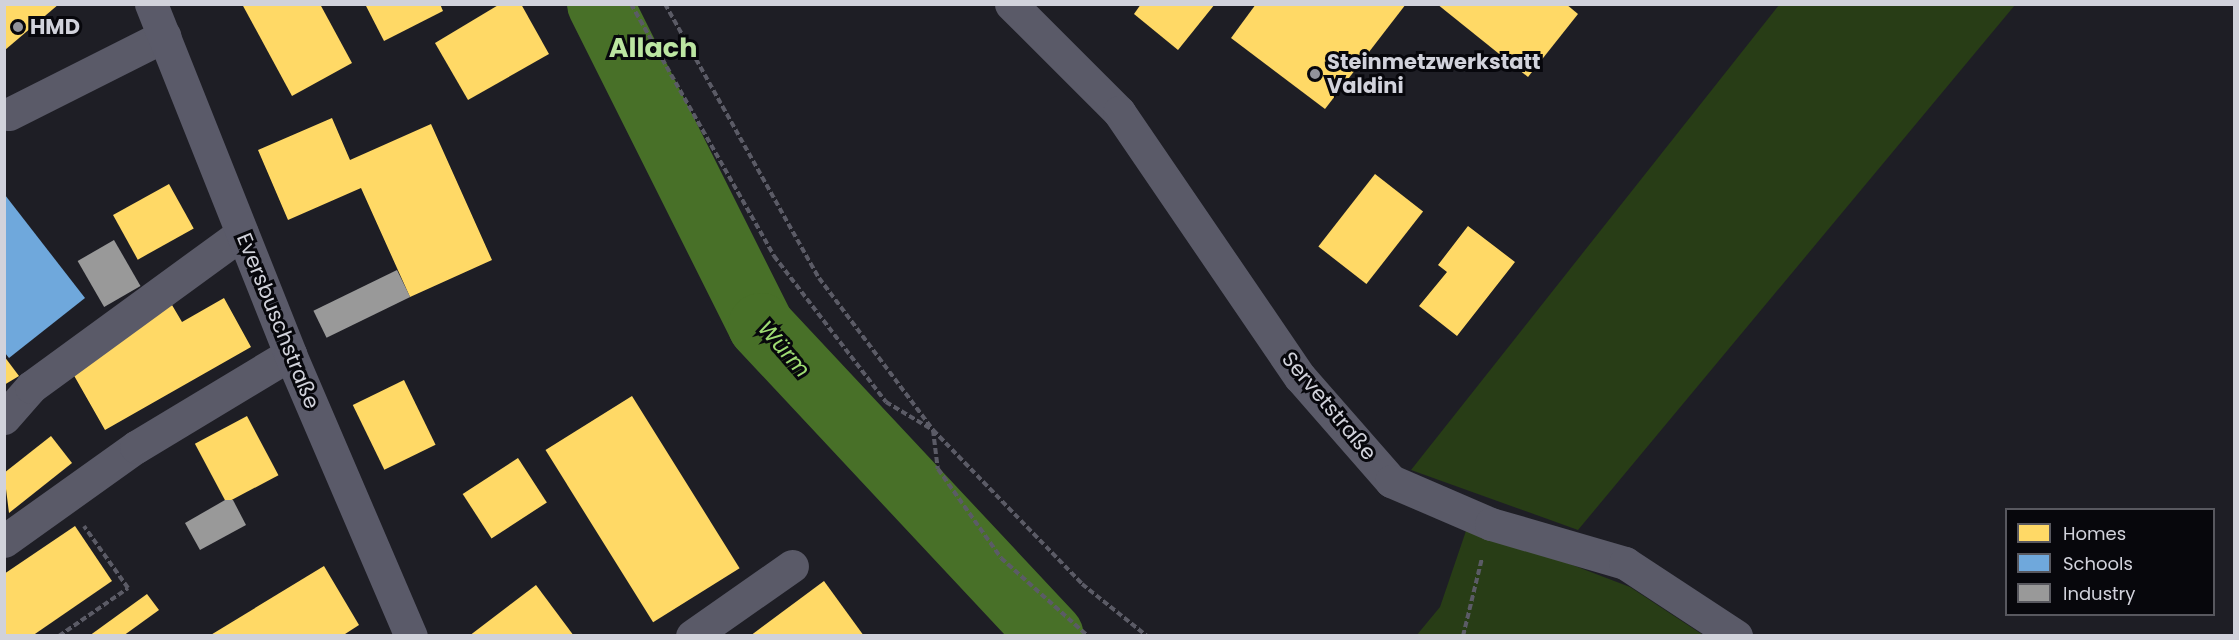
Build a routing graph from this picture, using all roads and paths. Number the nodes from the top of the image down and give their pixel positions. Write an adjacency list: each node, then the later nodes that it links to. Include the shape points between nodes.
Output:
1 (151, 4): 5 (main road, Eversbuschstraße)
2 (631, 4): 10 (path, via 774,256 886,402)
3 (665, 4): 10 (path, via 819,278)
4 (1011, 4): 21 (street, Servetstraße, via 1119,112 1300,377 1391,480 1491,524 1625,563)
5 (164, 36): 6 (street); 7 (main road, Eversbuschstraße)
6 (9, 114)
7 (242, 234): 8 (main road, Eversbuschstraße); 9 (street, via 31,387)
8 (290, 354): 11 (street); 16 (main road, Eversbuschstraße)
9 (4, 418)
10 (933, 430): 18 (path, via 938,469 1001,558); 19 (path, via 1082,584)
11 (62, 496): 12 (street); 15 (path, via 128,588)
12 (4, 541)
13 (792, 566): 17 (street)
14 (1479, 568): 20 (path)
15 (59, 636)
16 (411, 636)
17 (692, 636)
18 (1088, 636)
19 (1148, 636)
20 (1463, 636)
21 (1736, 636)

